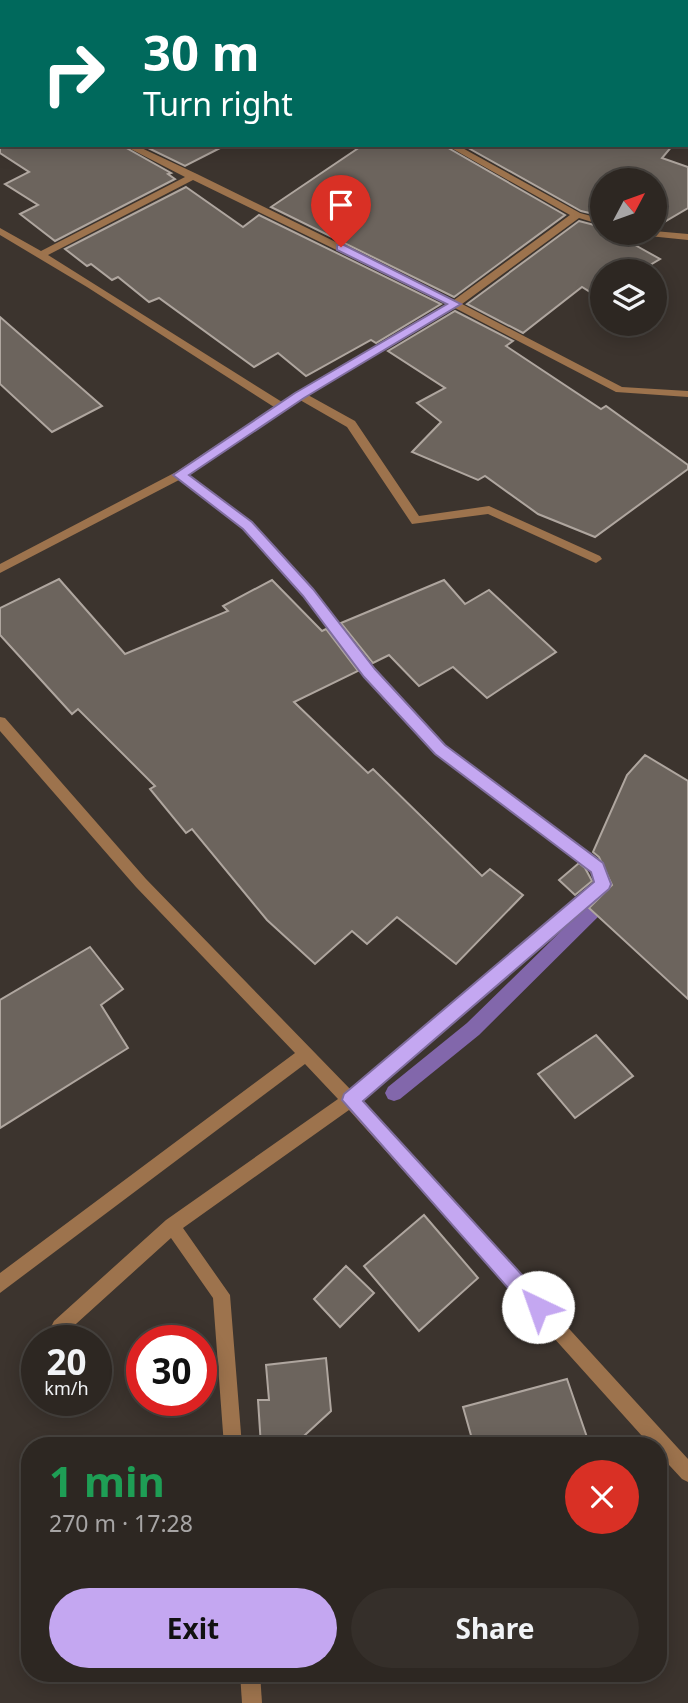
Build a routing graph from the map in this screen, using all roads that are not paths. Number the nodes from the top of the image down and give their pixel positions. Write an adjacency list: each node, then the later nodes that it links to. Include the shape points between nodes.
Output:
1 (131, 147): 3 (street)
2 (454, 147): 4 (street)
3 (194, 176): 9 (street); 10 (street)
4 (577, 215): 5 (street); 10 (street)
5 (590, 219)
6 (0, 231): 9 (street)
7 (667, 235): 8 (street)
8 (688, 237)
9 (41, 255): 13 (street)
10 (455, 304): 11 (street, via 620,390); 12 (street)
11 (688, 394)
12 (300, 396): 13 (street); 15 (street, via 351,424 416,521 489,510)
13 (283, 408): 14 (street)
14 (180, 475): 16 (street); 19 (street, via 247,525 440,749 592,862 603,884)
15 (596, 559)
16 (0, 569)
17 (0, 722): 18 (street, via 141,884)
18 (306, 1054): 19 (street); 21 (street)
19 (351, 1100): 20 (street); 24 (street)
20 (172, 1226): 22 (street); 23 (street, via 221,1295)
21 (0, 1284)
22 (62, 1325)
23 (232, 1437)
24 (655, 1437)
25 (667, 1450): 26 (street)
26 (688, 1473)
27 (251, 1682): 28 (street)
28 (252, 1703)

